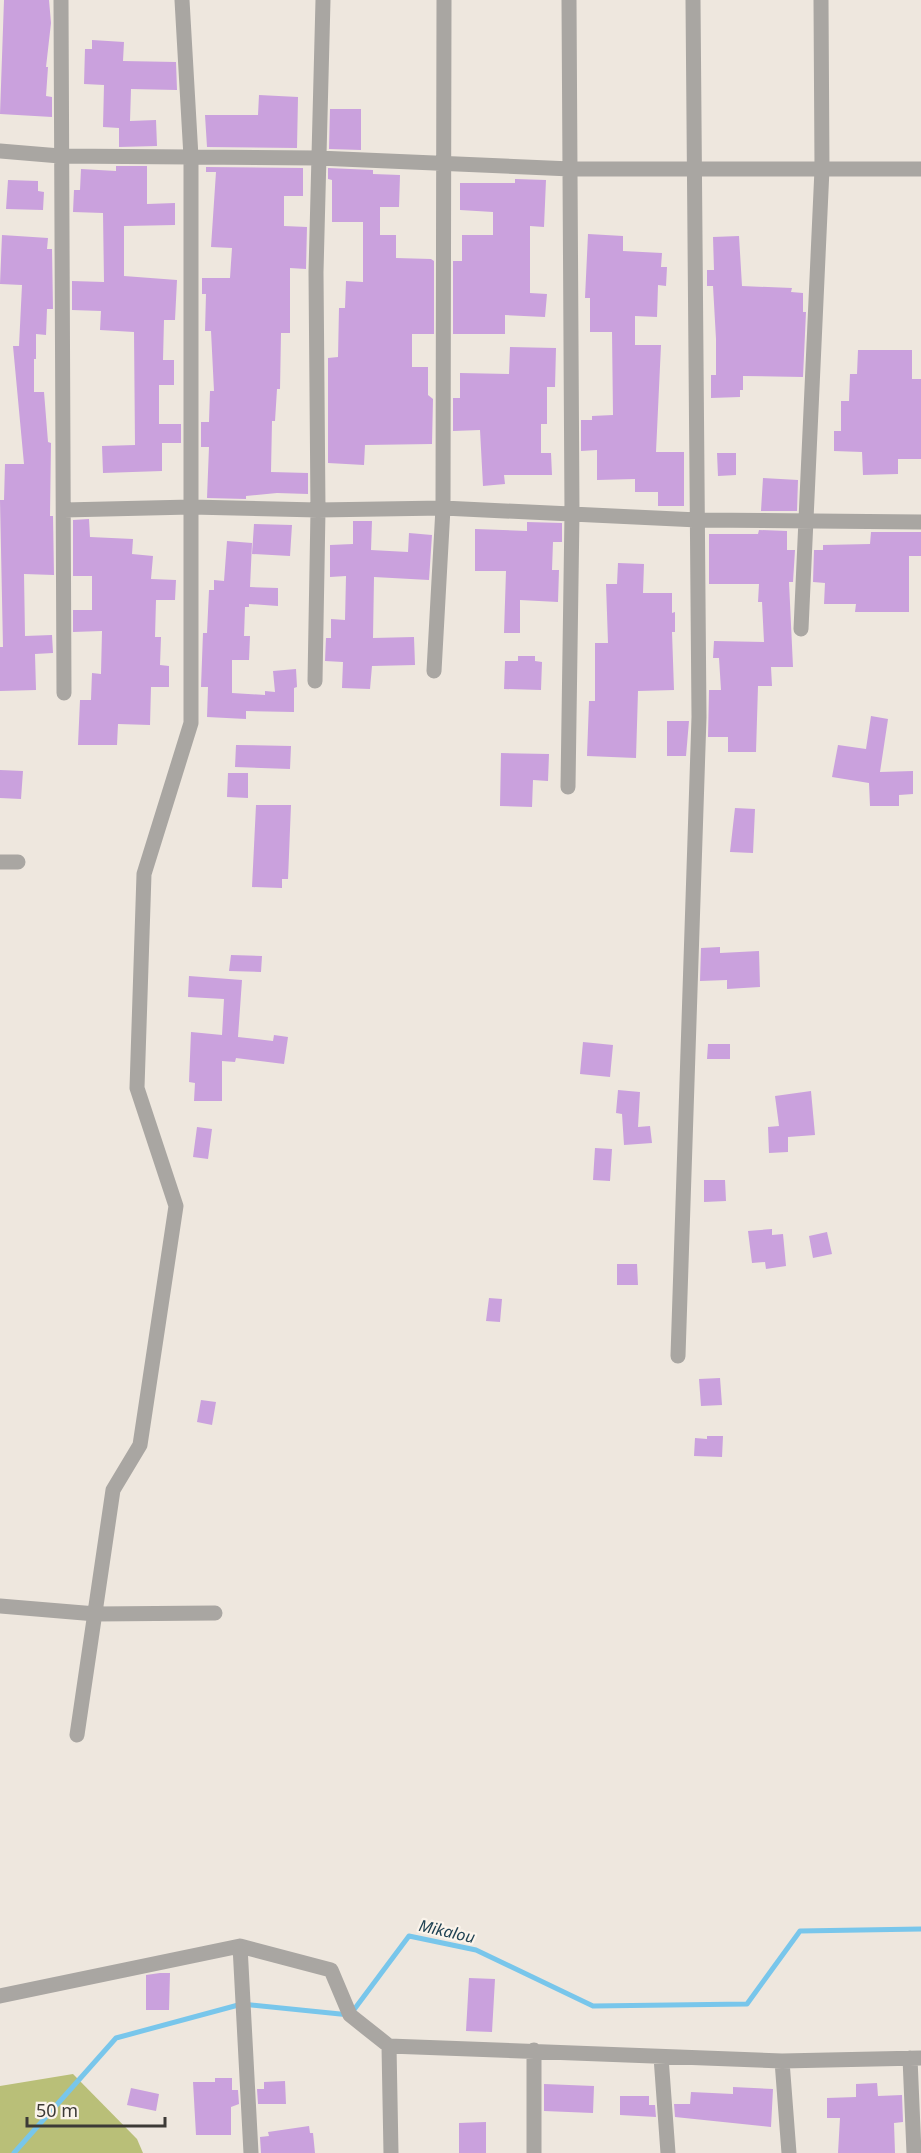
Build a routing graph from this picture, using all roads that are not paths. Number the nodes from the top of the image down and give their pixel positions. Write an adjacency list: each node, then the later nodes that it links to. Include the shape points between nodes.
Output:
1 (61, 0): 9 (street)
2 (182, 0): 10 (street)
3 (323, 0): 11 (street)
4 (444, 0): 12 (street)
5 (569, 0): 13 (street)
6 (693, 0): 16 (street)
7 (821, 0): 14 (street)
8 (0, 151): 9 (street)
9 (60, 156): 10 (street); 19 (street)
10 (191, 157): 11 (street); 17 (street)
11 (318, 158): 12 (street); 20 (street)
12 (444, 163): 13 (street); 18 (street)
13 (571, 169): 16 (street); 21 (street)
14 (822, 169): 15 (street); 16 (street); 23 (street)
15 (921, 169)
16 (693, 171): 22 (street)
17 (191, 507): 19 (street); 20 (street); 35 (street, via 190,723 144,874 136,1088 176,1206 140,1445 113,1490)
18 (443, 508): 20 (street); 21 (street); 26 (street)
19 (64, 510): 28 (street)
20 (318, 510): 27 (street)
21 (572, 513): 22 (street); 29 (street)
22 (698, 520): 23 (street); 32 (street, via 699,717)
23 (807, 522): 24 (street); 25 (street)
24 (921, 522)
25 (801, 629)
26 (434, 671)
27 (315, 681)
28 (64, 693)
29 (568, 787)
30 (0, 862): 31 (street)
31 (18, 862)
32 (678, 1356)
33 (0, 1606): 35 (street)
34 (215, 1613): 35 (street)
35 (96, 1614): 36 (street)
36 (77, 1735)
37 (240, 1946): 38 (street); 39 (street, via 332,1970 350,2014); 44 (street)
38 (0, 1996)
39 (389, 2046): 40 (street); 45 (street)
40 (534, 2050): 41 (street); 46 (street)
41 (661, 2057): 43 (street); 47 (street)
42 (916, 2058): 43 (street); 49 (street)
43 (782, 2061): 48 (street)
44 (251, 2153)
45 (391, 2153)
46 (534, 2153)
47 (668, 2153)
48 (789, 2153)
49 (914, 2153)

